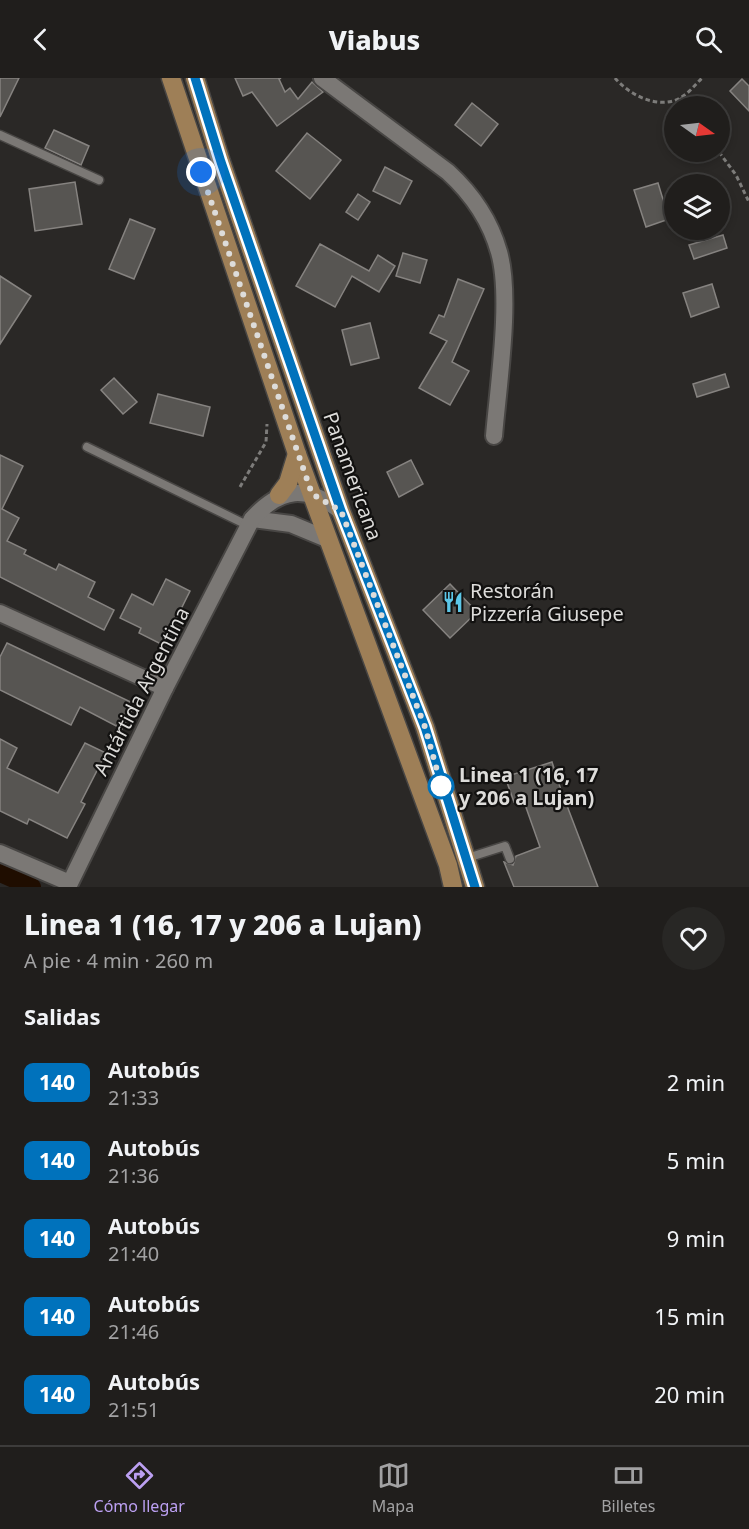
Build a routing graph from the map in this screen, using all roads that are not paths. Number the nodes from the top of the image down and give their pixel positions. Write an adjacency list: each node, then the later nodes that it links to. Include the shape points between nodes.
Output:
1 (171, 78): 8 (main road, Panamericana)
2 (195, 78): 11 (main road, Panamericana)
3 (322, 78): 6 (street, via 448,172 466,189 487,221 500,254 503,291)
4 (0, 135): 5 (lane)
5 (99, 180)
6 (494, 436)
7 (87, 447): 12 (lane)
8 (297, 454): 9 (main road, Panamericana); 10 (main road, via 288,483)
9 (312, 494): 10 (street); 11 (street); 13 (main road, Panamericana)
10 (279, 495): 12 (street, Antártida Argentina, via 267,502)
11 (341, 511): 18 (main road, Panamericana, via 425,727)
12 (250, 522): 13 (street, via 291,524); 15 (street, Antártida Argentina)
13 (327, 539): 18 (main road, Panamericana)
14 (0, 614): 15 (street)
15 (165, 688): 16 (street, Antártida Argentina, via 70,883)
16 (0, 853)
17 (510, 859): 18 (lane, via 505,846)
18 (456, 862): 19 (main road, Panamericana); 20 (main road, Panamericana)
19 (453, 887)
20 (475, 887)

